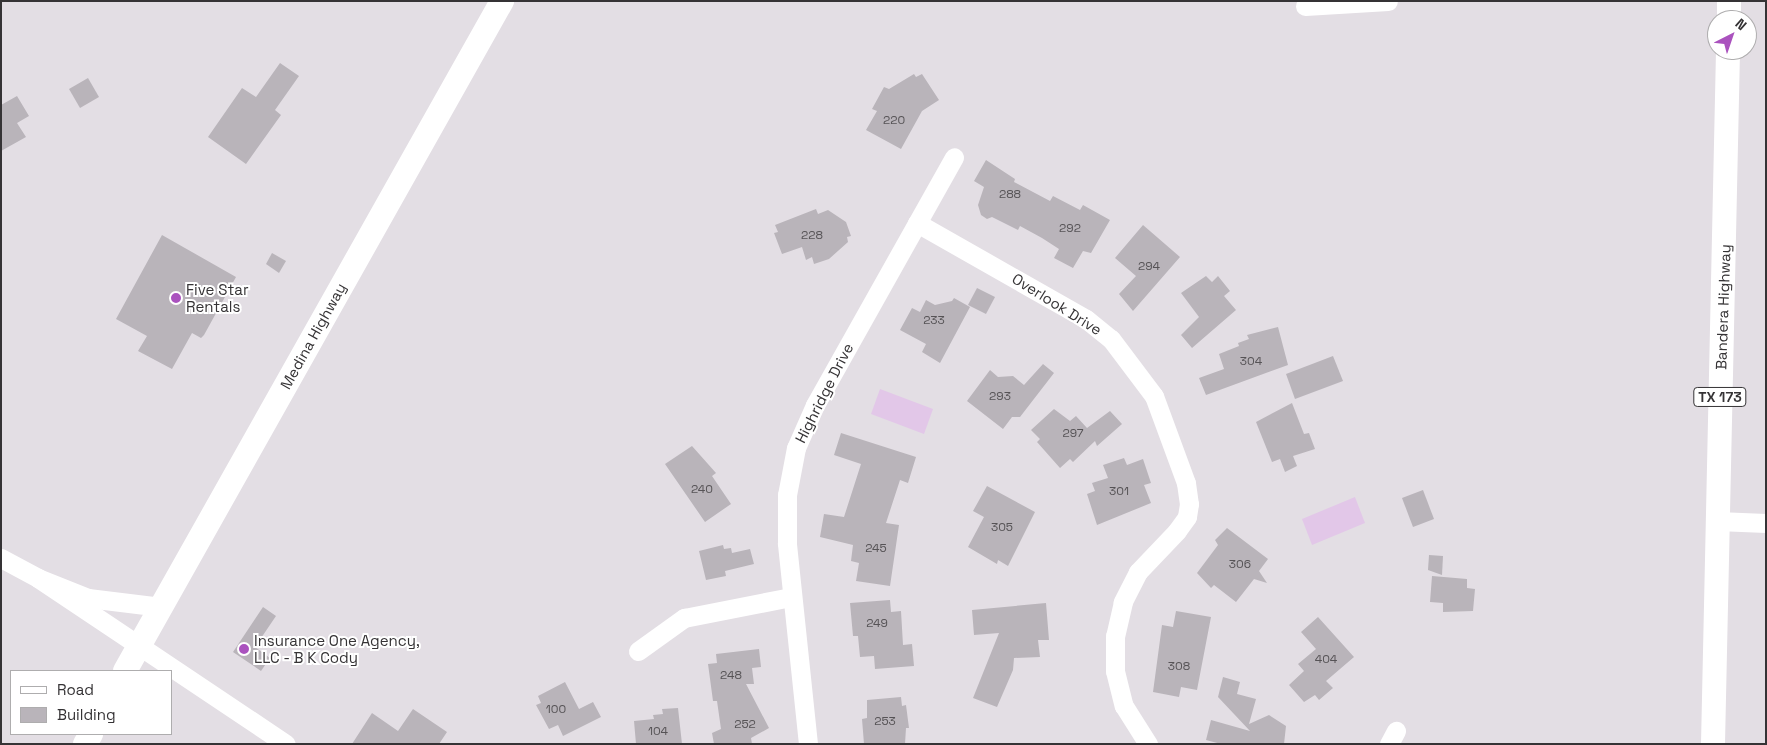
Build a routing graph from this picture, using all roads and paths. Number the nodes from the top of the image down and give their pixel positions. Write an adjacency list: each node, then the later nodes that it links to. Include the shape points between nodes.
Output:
1 (502, 1): 12 (main road, Medina Highway)
2 (1388, 1): 3 (street)
3 (1306, 6)
4 (1728, 60): 7 (main road, Bandera Highway / TX 173)
5 (954, 157): 6 (street, Highridge Drive)
6 (917, 223): 11 (street, Highridge Drive, via 814,405 796,448 787,496); 18 (street, Overlook Drive, via 1086,319 1111,340 1154,396 1186,483 1189,504 1187,517 1138,572 1123,602 1115,636 1114,671 1124,706)
7 (1717, 521): 8 (street); 19 (main road, Bandera Highway / TX 173)
8 (1766, 523)
9 (1, 558): 10 (street)
10 (38, 578): 12 (street, via 88,598); 13 (street)
11 (791, 597): 14 (street, via 684,618); 17 (street, Highridge Drive)
12 (161, 607): 13 (main road, Medina Highway)
13 (140, 646): 15 (main road, Medina Highway); 16 (street)
14 (638, 651)
15 (126, 670)
16 (286, 744)
17 (808, 744)
18 (1148, 744)
19 (1713, 744)

